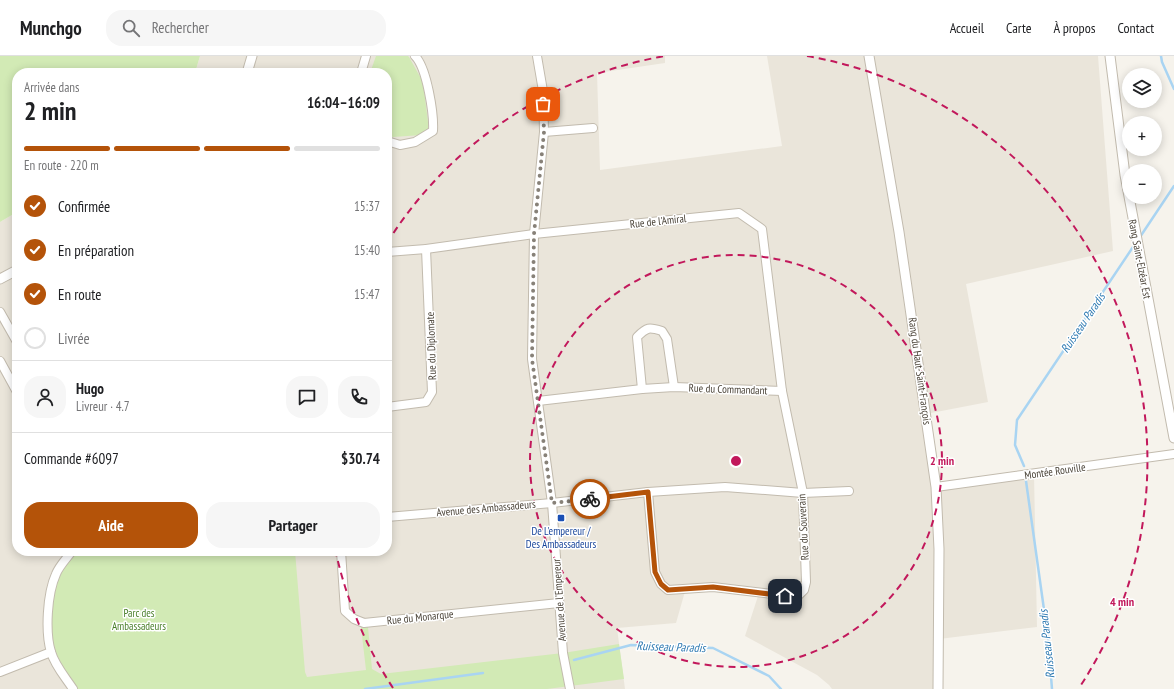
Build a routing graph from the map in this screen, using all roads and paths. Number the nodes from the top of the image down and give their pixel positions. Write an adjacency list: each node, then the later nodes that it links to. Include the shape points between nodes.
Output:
1 (252, 56): 7 (street)
2 (366, 56): 8 (street)
3 (415, 56): 11 (street, via 424,71 433,131 415,142 400,145)
4 (537, 56): 10 (street, Avenue de l'Empereur, via 543,91)
5 (869, 56): 28 (street, Rang du Haut-Saint-François, via 899,232)
6 (1110, 56): 26 (street, Rang Saint-Elzéar Est, via 1125,175)
7 (248, 68)
8 (362, 68)
9 (593, 128): 10 (street)
10 (544, 132): 12 (street, Avenue de l'Empereur)
11 (392, 143)
12 (534, 234): 13 (street, Rue de l'Amiral); 23 (street, Rue de l'Amiral, via 739,213 762,229); 24 (street, Avenue de l'Empereur, via 532,359)
13 (426, 248): 14 (street, Rue de l'Amiral); 25 (street, Rue du Diplomate, via 432,392 426,402)
14 (392, 251)
15 (12, 273): 16 (street)
16 (0, 279)
17 (0, 312): 18 (street)
18 (12, 333)
19 (0, 361): 20 (street)
20 (12, 383)
21 (674, 387): 22 (street, Rue du Commandant); 22 (street, Rue du Commandant, via 667,339 662,331 652,328 644,330 638,337); 23 (street, Rue du Commandant)
22 (642, 389): 24 (street, Rue du Commandant)
23 (782, 392): 31 (street, Rue du Souverain)
24 (538, 401): 32 (street, Avenue de l'Empereur)
25 (392, 406)
26 (1174, 438)
27 (1174, 454): 28 (street, Montée Rouville)
28 (936, 487): 41 (street, Rang du Haut-Saint-François, via 939,549)
29 (848, 491): 31 (street, Avenue des Ambassadeurs)
30 (648, 492): 31 (street, Avenue des Ambassadeurs, via 725,487); 31 (street, Rue du Souverain, via 655,572 661,584 668,590 713,587 797,597 804,590 806,582); 32 (street, Avenue des Ambassadeurs)
31 (803, 493)
32 (552, 503): 33 (street, Avenue des Ambassadeurs); 36 (street, Avenue de l'Empereur)
33 (392, 517)
34 (69, 556): 37 (street, via 56,574 49,601 47,624)
35 (341, 556): 36 (street, Rue du Monarque, via 345,610 354,619 364,623)
36 (559, 604): 40 (street, Avenue de l'Empereur, via 563,652)
37 (51, 652): 38 (street); 39 (street)
38 (0, 672)
39 (73, 689)
40 (570, 689)
41 (938, 689)

